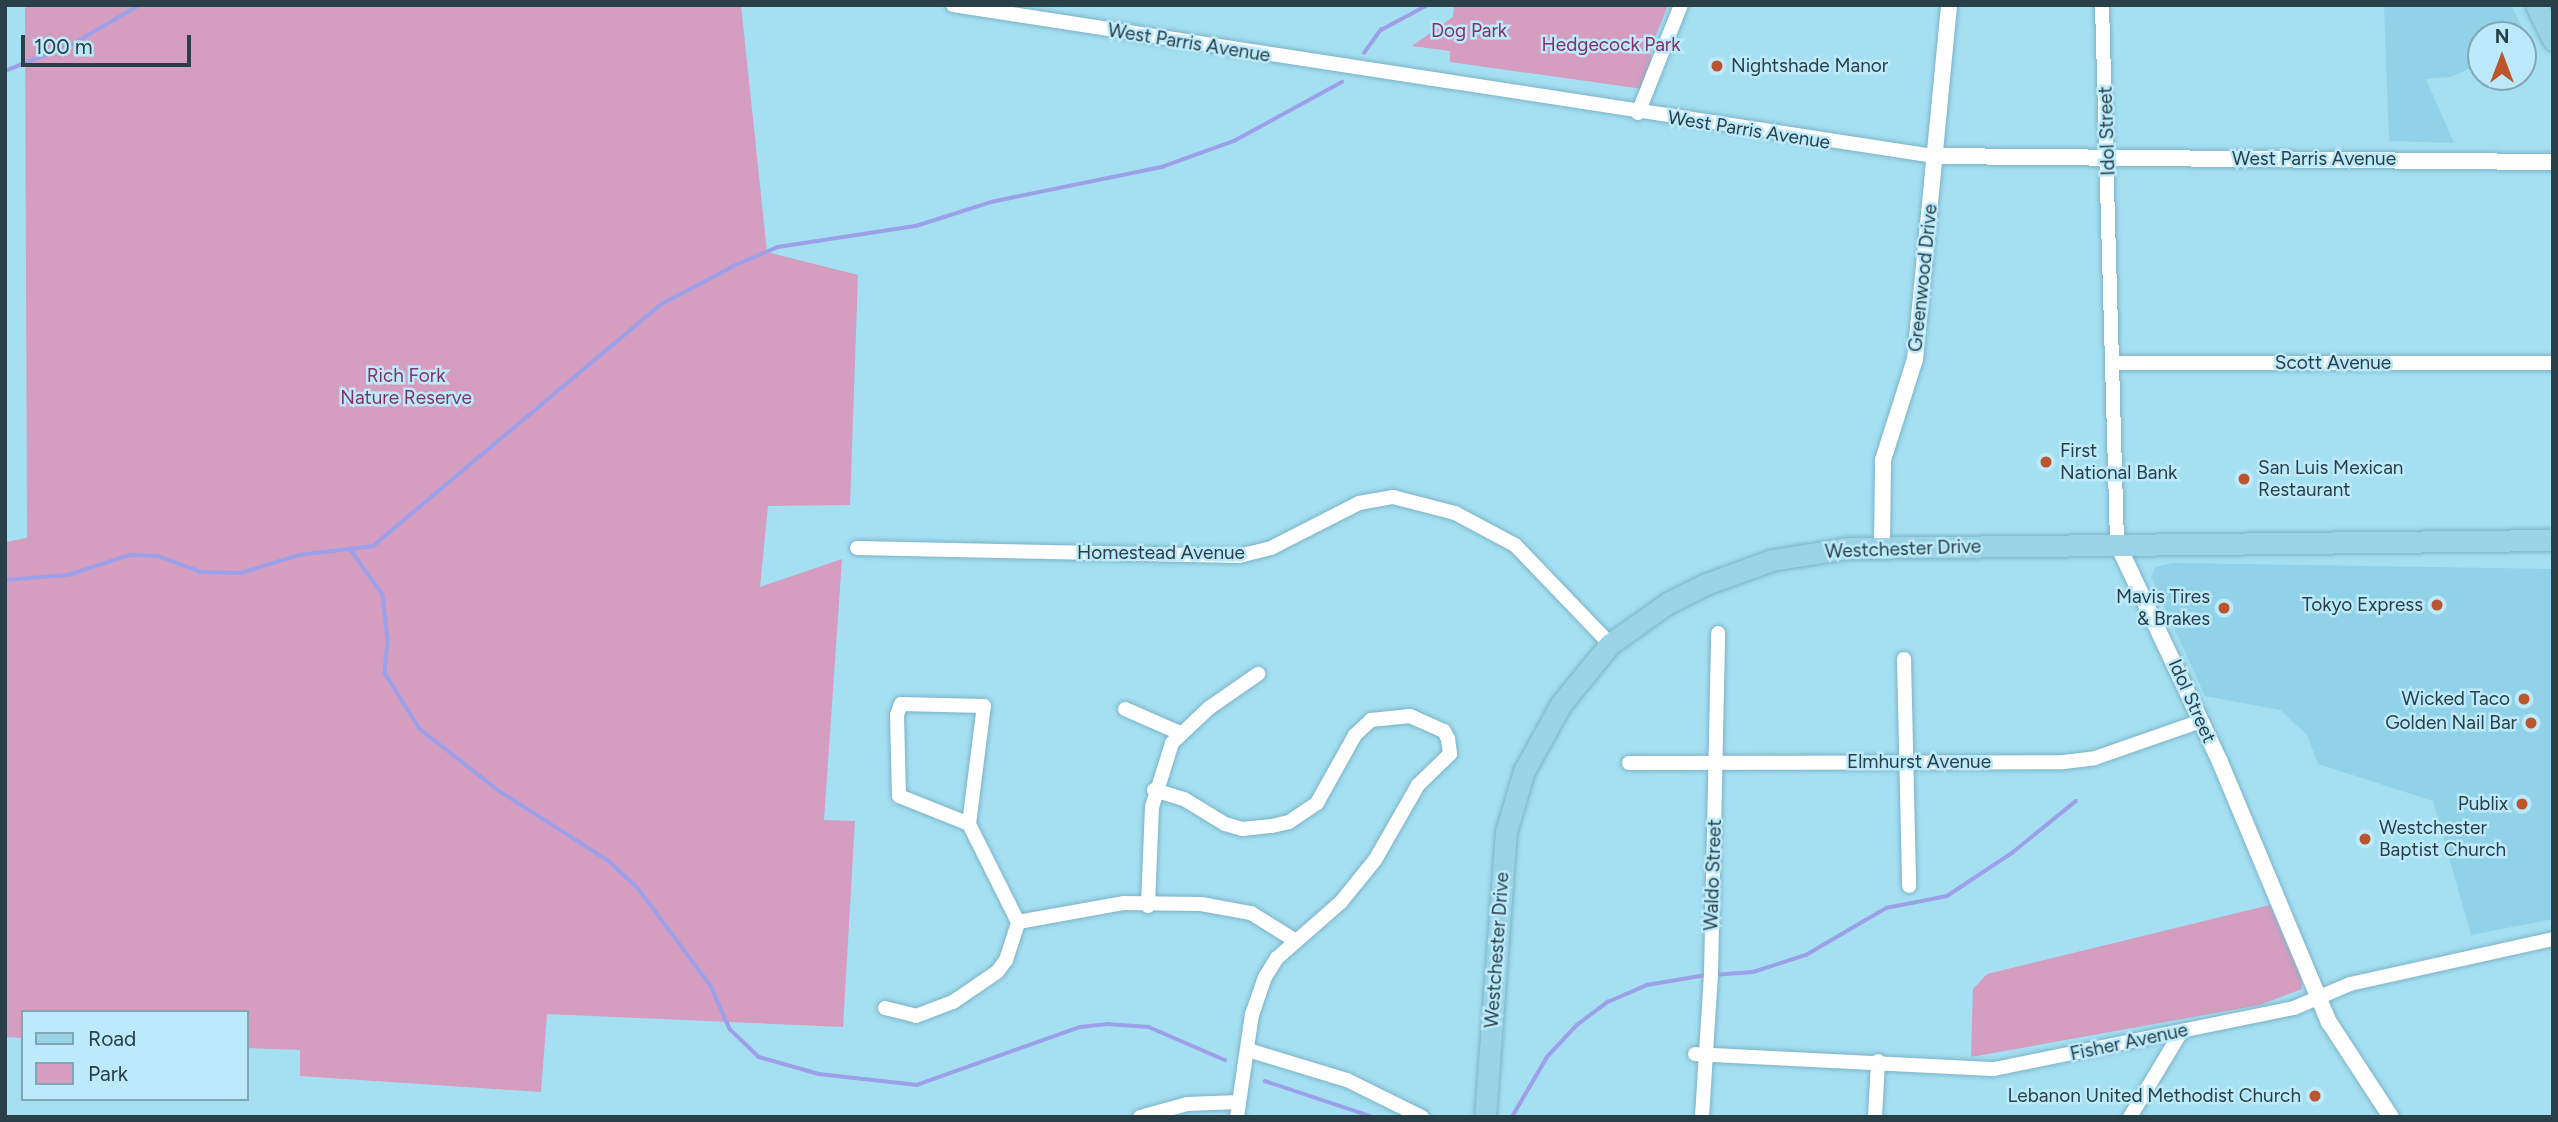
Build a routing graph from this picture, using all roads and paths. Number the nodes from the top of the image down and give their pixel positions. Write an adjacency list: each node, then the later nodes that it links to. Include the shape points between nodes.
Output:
1 (953, 5): 7 (street, West Parris Avenue)
2 (1681, 5): 7 (street)
3 (1949, 5): 8 (street, Greenwood Drive)
4 (2102, 5): 9 (street, Idol Street)
5 (2536, 5): 6 (main road)
6 (2553, 40)
7 (1638, 113): 8 (street, West Parris Avenue)
8 (1934, 156): 9 (street, West Parris Avenue); 15 (street, Greenwood Drive, via 1915,359 1880,482)
9 (2109, 158): 10 (street, West Parris Avenue); 11 (street, Idol Street)
10 (2553, 162)
11 (2113, 363): 12 (street, Scott Avenue); 14 (street, Idol Street)
12 (2553, 363)
13 (2553, 540): 14 (main road, Westchester Drive)
14 (2117, 543): 15 (main road, Westchester Drive); 22 (street, Idol Street)
15 (1882, 546): 18 (main road, Westchester Drive, via 1814,552 1739,571 1668,603)
16 (857, 548): 18 (street, Homestead Avenue, via 1239,556 1271,548 1359,503 1397,498 1455,513 1515,545)
17 (1718, 633): 24 (street, Waldo Street)
18 (1610, 644): 43 (main road, Westchester Drive, via 1561,704 1524,771 1506,832)
19 (1904, 659): 25 (street)
20 (1258, 674): 23 (street)
21 (1125, 709): 23 (street)
22 (2201, 721): 25 (street, Elmhurst Avenue, via 2080,761); 34 (street, Idol Street)
23 (1180, 733): 27 (street)
24 (1717, 761): 25 (street, Elmhurst Avenue); 26 (street, Elmhurst Avenue); 38 (street, Waldo Street)
25 (1903, 762): 29 (street)
26 (1629, 763)
27 (1154, 790): 30 (street); 33 (street, via 1184,799 1225,824 1242,829 1272,826 1289,822 1317,803 1355,735 1371,720 1410,716 1444,731 1450,749 1447,758 1418,785 1375,860 1341,902)
28 (969, 824): 28 (street, via 984,706 901,704 897,715 899,796); 31 (street)
29 (1909, 886)
30 (1148, 906): 31 (street, via 1124,902); 33 (street, via 1201,904 1251,914)
31 (1017, 922): 35 (street, via 1006,960 997,972 953,1002 916,1016)
32 (2553, 939): 34 (street, Fisher Avenue, via 2350,984)
33 (1296, 941): 37 (street, via 1277,957 1258,994)
34 (2319, 999): 36 (street, Fisher Avenue); 47 (street, Idol Street, via 2341,1042)
35 (885, 1008)
36 (2181, 1032): 39 (street, Fisher Avenue, via 1994,1069); 46 (street)
37 (1248, 1050): 40 (street); 42 (street, via 1347,1080)
38 (1701, 1055): 39 (street, Fisher Avenue); 44 (street, Waldo Street)
39 (1878, 1061): 45 (street)
40 (1238, 1109): 41 (street, via 1187,1104)
41 (1140, 1117)
42 (1422, 1117)
43 (1485, 1117)
44 (1702, 1117)
45 (1875, 1117)
46 (2130, 1117)
47 (2391, 1117)

